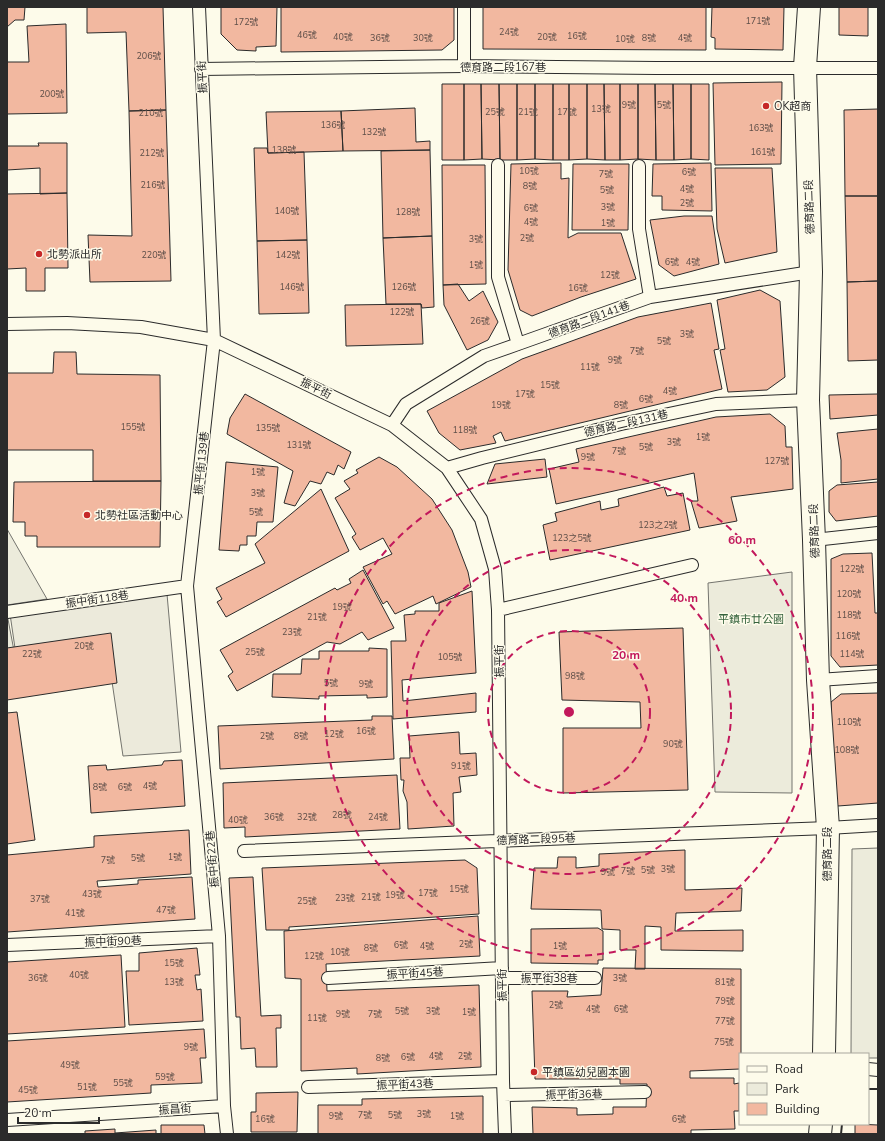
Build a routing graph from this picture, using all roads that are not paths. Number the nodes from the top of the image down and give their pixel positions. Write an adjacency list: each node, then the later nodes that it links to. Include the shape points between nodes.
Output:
1 (199, 7): 7 (lane, 振平街)
2 (464, 7): 4 (lane)
3 (809, 7): 5 (street, 德育路二段)
4 (464, 66): 5 (lane, 德育路二段167巷); 7 (lane, 德育路二段167巷)
5 (805, 67): 6 (lane, 德育路二段167巷); 10 (street, 德育路二段)
6 (878, 68)
7 (201, 69): 13 (lane, 振平街)
8 (498, 165): 14 (lane, via 498,277)
9 (639, 166): 11 (lane, via 639,229)
10 (811, 272): 11 (lane, 德育路二段141巷); 15 (street, 德育路二段)
11 (650, 297): 14 (lane, 德育路二段141巷)
12 (7, 324): 13 (lane, 振平街, via 67,323 141,327)
13 (214, 340): 16 (lane, 振平街); 21 (lane, 振平街139巷)
14 (518, 344): 16 (lane, 德育路二段141巷, via 484,356 406,404)
15 (808, 400): 17 (lane, 德育路二段131巷, via 716,404 621,424); 19 (street, 德育路二段)
16 (392, 424): 17 (lane, 振平街)
17 (447, 468): 22 (lane, 振平街, via 481,519 495,569)
18 (878, 533): 19 (lane)
19 (814, 540): 25 (street, 德育路二段)
20 (692, 565): 22 (lane)
21 (187, 586): 23 (lane, 振中街118巷); 30 (lane, 振中街22巷)
22 (498, 610): 28 (lane, 振平街)
23 (7, 612)
24 (878, 676): 25 (lane)
25 (818, 680): 27 (street, 德育路二段)
26 (878, 825): 27 (lane, 德育路二段95巷)
27 (828, 828): 28 (lane, 德育路二段95巷); 35 (street, 德育路二段)
28 (501, 841): 29 (lane, 德育路二段95巷); 32 (lane, 振平街)
29 (244, 850)
30 (219, 936): 31 (lane, 振中街90巷); 40 (lane, 振中街22巷)
31 (7, 945)
32 (502, 973): 33 (lane, 振平街45巷); 34 (lane, 振平街38巷); 36 (lane, 振平街)
33 (328, 978)
34 (595, 978)
35 (824, 1053)
36 (503, 1081): 37 (lane, 振平街43巷); 39 (lane, 振平街)
37 (308, 1087)
38 (645, 1092): 39 (lane, 振平街36巷)
39 (504, 1095): 43 (lane, 振平街)
40 (224, 1106): 41 (lane, 振昌街); 42 (lane, 振中街22巷)
41 (7, 1120)
42 (227, 1134)
43 (505, 1134)

